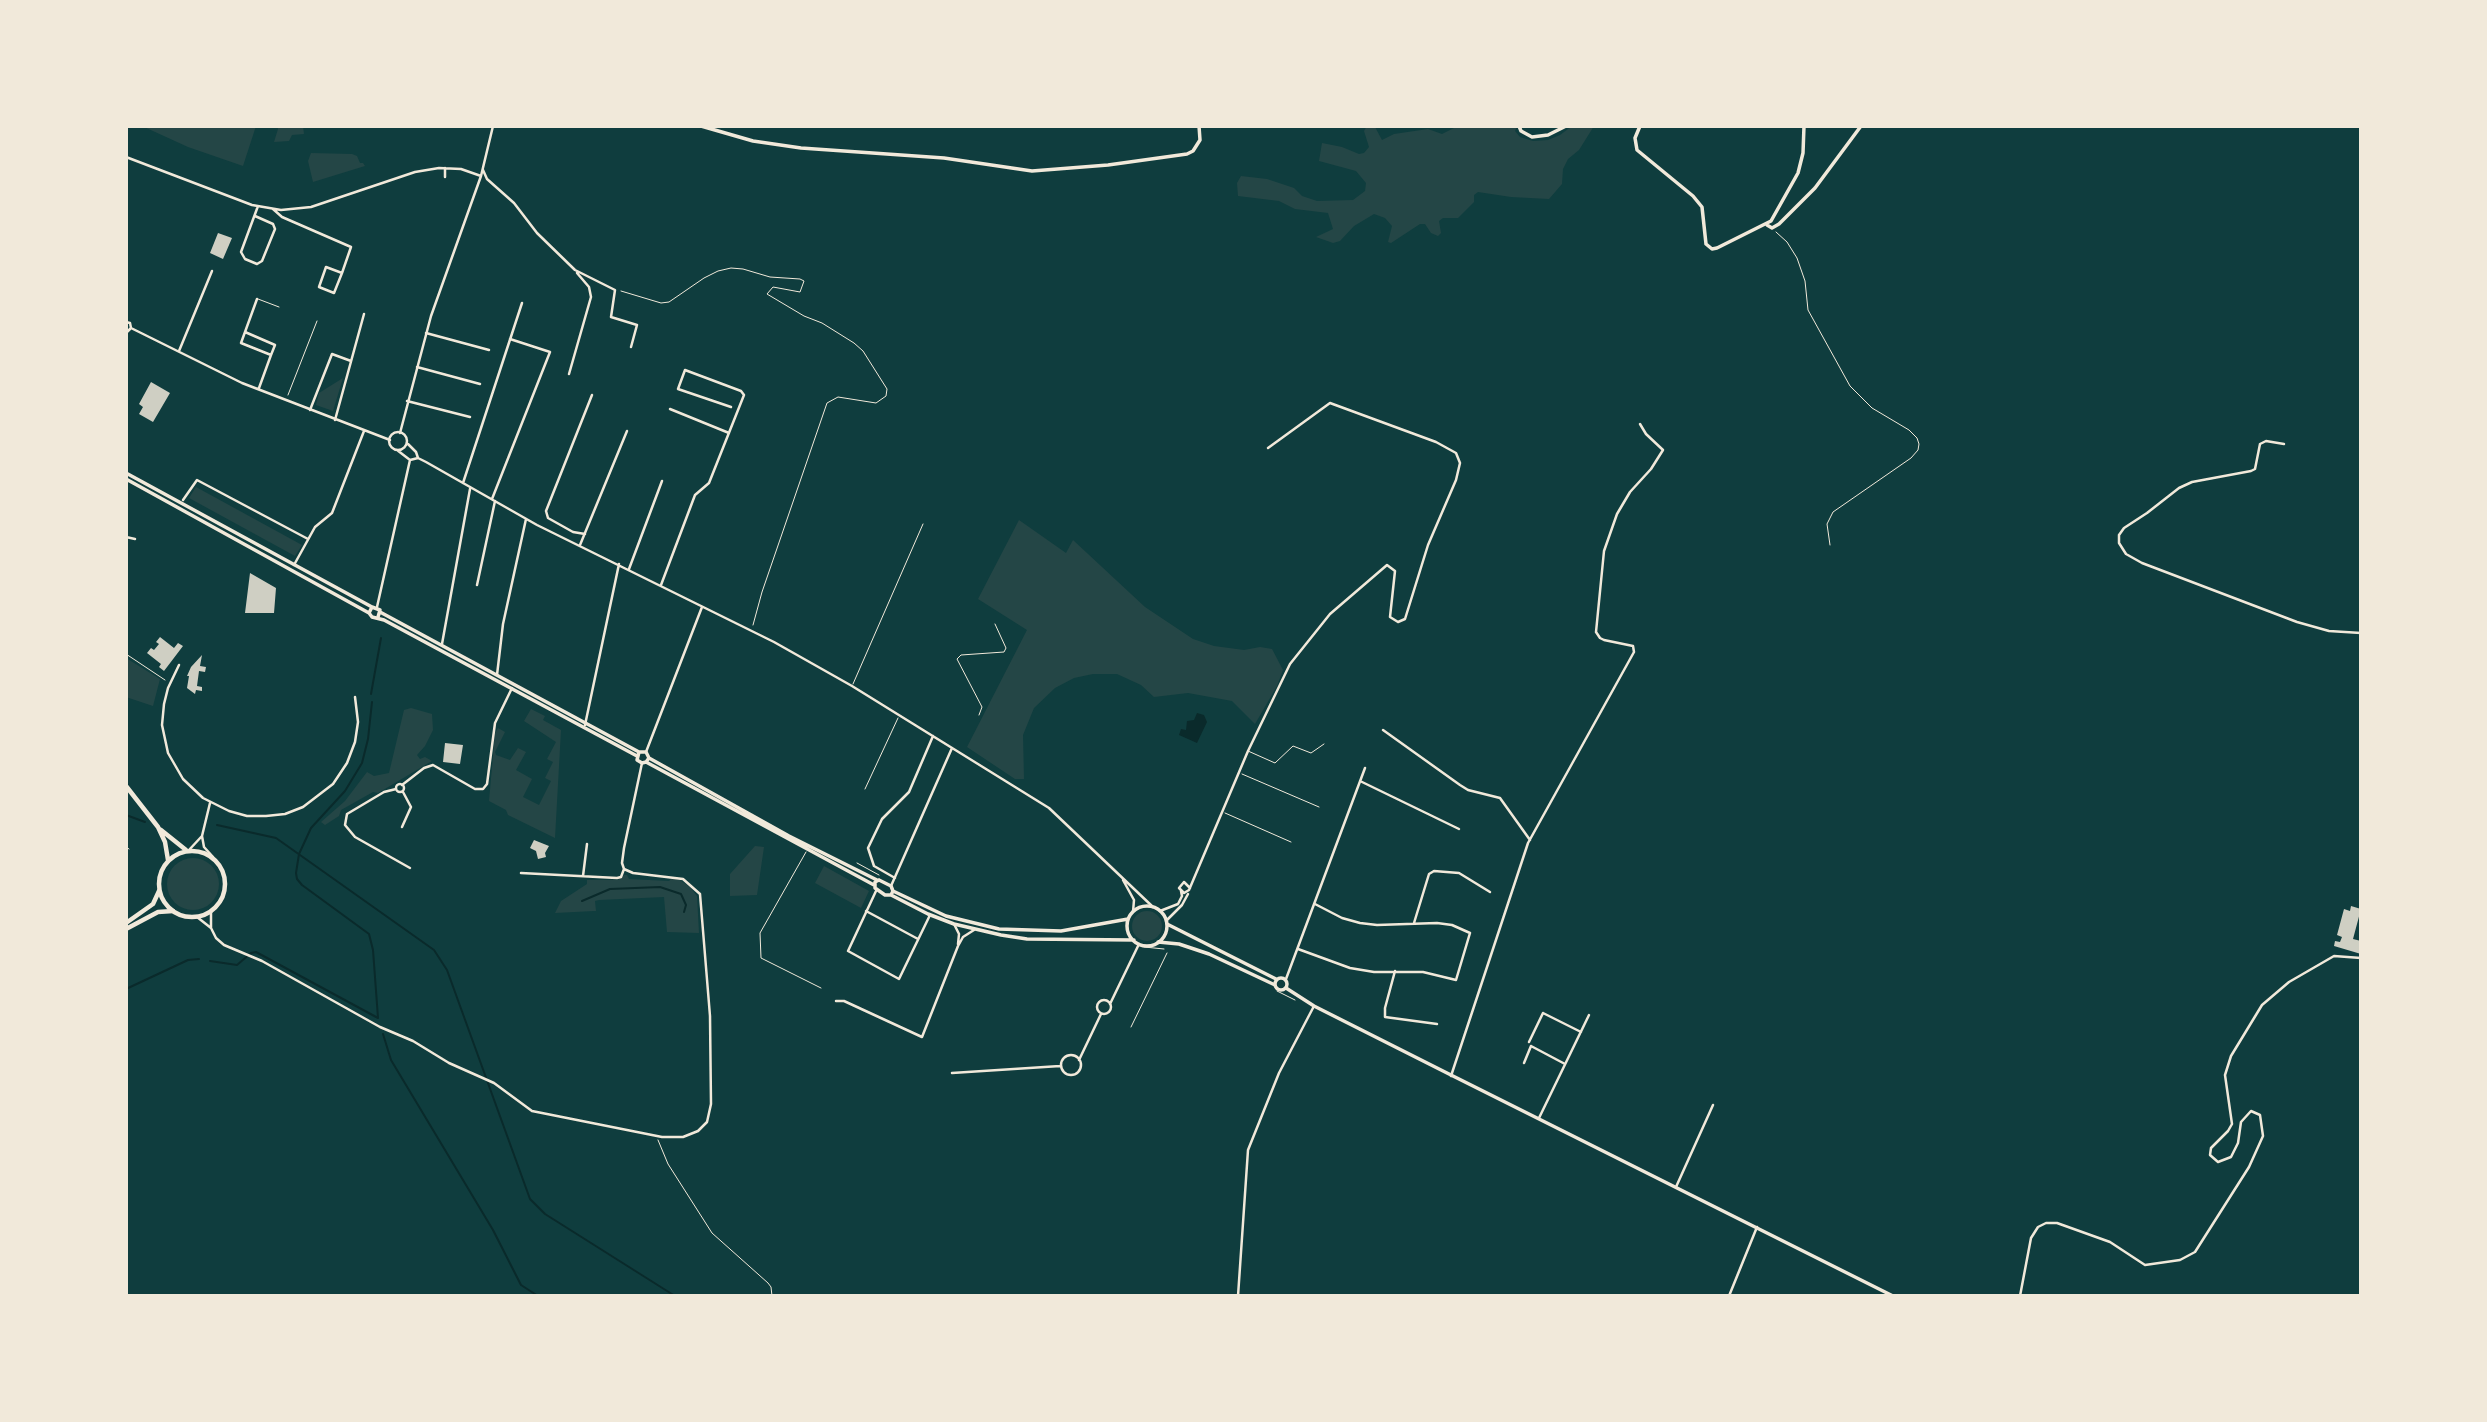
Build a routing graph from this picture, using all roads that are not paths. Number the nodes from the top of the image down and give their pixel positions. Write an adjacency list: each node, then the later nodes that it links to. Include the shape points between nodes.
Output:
1 (493, 126): 11 (street)
2 (701, 126): 3 (main road, via 752,141 801,148 944,158 1032,172 1187,154 1200,140)
3 (1199, 126)
4 (1519, 126): 5 (main road, via 1532,137)
5 (1566, 126)
6 (1640, 126): 17 (main road, via 1637,150 1702,207 1709,247 1717,248)
7 (1804, 126): 17 (main road, via 1798,173)
8 (1861, 126): 17 (main road, via 1821,181)
9 (126, 157): 14 (street)
10 (445, 169): 12 (street); 13 (street); 15 (street, via 415,172 311,207)
11 (483, 169): 12 (street); 18 (street, via 487,179)
12 (481, 176): 29 (street)
13 (445, 177)
14 (258, 206): 15 (street); 16 (street)
15 (273, 209): 20 (street, via 351,247)
16 (256, 216): 16 (street, via 241,252 244,259 257,264 275,229)
17 (1770, 226)
18 (575, 270): 31 (street, via 615,290 611,317 637,325); 37 (street, via 591,297)
19 (212, 271): 33 (street)
20 (342, 273): 20 (street, via 334,293 319,286 326,267)
21 (257, 299): 23 (lane); 28 (street)
22 (522, 303): 30 (street)
23 (279, 307)
24 (364, 314): 35 (street)
25 (126, 322): 26 (street)
26 (131, 328): 27 (street); 33 (street)
27 (126, 332)
28 (245, 332): 34 (street, via 275,345); 34 (street, via 241,343)
29 (426, 333): 32 (street); 36 (street)
30 (510, 339): 62 (street); 65 (street, via 550,352)
31 (631, 347)
32 (488, 350)
33 (179, 351): 39 (street)
34 (271, 355): 39 (street)
35 (351, 361): 44 (street, via 332,354); 46 (street)
36 (417, 367): 38 (street); 41 (street)
37 (569, 374)
38 (480, 384)
39 (258, 389): 44 (street)
40 (593, 395): 68 (street, via 546,511 548,518)
41 (407, 401): 45 (street); 50 (street)
42 (731, 407): 51 (street, via 678,389 685,370 743,393)
43 (670, 409): 51 (street)
44 (310, 410): 46 (street)
45 (470, 417)
46 (335, 420): 48 (street)
47 (1640, 424): 119 (street, via 1663,450 1617,514 1604,551 1596,632 1600,638 1633,646 1634,652)
48 (364, 431): 52 (street); 71 (street, via 332,513)
49 (627, 431): 68 (street)
50 (400, 433): 52 (street); 53 (street)
51 (729, 433): 77 (street, via 709,483 695,495)
52 (390, 440): 56 (street)
53 (407, 443): 56 (street); 57 (street)
54 (2284, 444): 83 (street, via 2260,444 2251,471 2179,488 2123,528 2119,542 2126,554 2143,563 2287,619 2329,631)
55 (1268, 448): 100 (street, via 1331,403 1436,442 1456,453 1460,463 1405,619 1398,622 1390,617 1395,571 1387,565 1330,614 1290,664)
56 (397, 450): 58 (street)
57 (418, 458): 58 (street); 62 (street)
58 (410, 460): 79 (street)
59 (126, 473): 74 (main road)
60 (126, 479): 80 (main road)
61 (662, 481): 75 (street)
62 (463, 484): 63 (street)
63 (470, 488): 65 (street); 84 (street)
64 (183, 500): 71 (street, via 197,480)
65 (493, 500): 66 (street); 76 (street)
66 (526, 519): 72 (street); 87 (street)
67 (923, 524): 89 (lane)
68 (585, 534): 72 (street)
69 (126, 537): 70 (street)
70 (135, 539)
71 (308, 539): 74 (street)
72 (580, 545): 73 (street)
73 (619, 564): 75 (street); 94 (street)
74 (294, 565): 79 (main road)
75 (629, 569): 77 (street)
76 (477, 585)
77 (661, 585): 78 (street)
78 (702, 607): 89 (street); 101 (street)
79 (377, 609): 80 (main road); 81 (main road); 84 (main road)
80 (369, 613): 81 (main road)
81 (378, 617): 90 (main road)
82 (995, 624): 93 (lane, via 1004,652 957,659 982,707)
83 (2361, 633)
84 (442, 644): 87 (main road)
85 (126, 654): 88 (lane)
86 (179, 665): 112 (street, via 164,704 162,725 168,753 189,786)
87 (497, 675): 94 (main road)
88 (165, 680)
89 (852, 686): 92 (street)
90 (512, 688): 95 (main road); 107 (street, via 495,723 483,789 433,765)
91 (355, 697): 112 (street, via 356,734 351,755 323,793 285,814 257,816)
92 (899, 715): 97 (street); 110 (lane)
93 (979, 715)
94 (586, 723): 95 (street); 102 (main road)
95 (584, 728): 102 (main road)
96 (1383, 730): 119 (street, via 1460,785 1500,798)
97 (933, 736): 99 (street); 134 (street, via 909,792 882,819 869,848 874,866)
98 (1324, 744): 100 (lane, via 1311,752 1293,746 1275,762)
99 (952, 748): 130 (street, via 1048,808); 134 (street)
100 (1248, 751): 105 (street)
101 (646, 752): 102 (main road); 103 (main road)
102 (638, 754): 103 (main road)
103 (646, 761): 123 (main road); 127 (street, via 624,848); 132 (main road)
104 (1365, 768): 106 (street)
105 (1240, 773): 113 (lane); 114 (street)
106 (1360, 781): 117 (street); 140 (street)
107 (402, 785): 109 (street); 111 (street)
108 (126, 786): 115 (main road)
109 (397, 789): 111 (street); 126 (street, via 347,814 345,825 355,837)
110 (865, 789)
111 (403, 792): 116 (street, via 411,807)
112 (210, 803): 118 (street)
113 (1319, 807)
114 (1223, 812): 120 (lane); 129 (street)
115 (158, 827): 122 (main road); 125 (main road)
116 (402, 827)
117 (1460, 829)
118 (202, 836): 122 (street); 124 (street)
119 (1530, 840): 185 (street)
120 (1291, 842)
121 (587, 844): 131 (street)
122 (188, 850): 124 (main road); 125 (main road)
123 (807, 850): 132 (main road); 169 (lane, via 760,933 761,958)
124 (213, 857): 143 (main road, via 226,885 222,900)
125 (168, 860): 137 (main road, via 160,874)
126 (410, 868)
127 (624, 869): 131 (street, via 617,878); 154 (street, via 683,879 700,894 710,1016 711,1104 707,1122 683,1138 532,1111 495,1083 220,942)
128 (521, 873): 131 (street)
129 (1196, 874): 133 (street); 135 (street)
130 (1118, 875): 141 (street); 146 (street, via 1134,900)
131 (583, 876)
132 (875, 883): 134 (main road); 136 (main road)
133 (1186, 883): 135 (street); 138 (street, via 1180,885)
134 (893, 886): 136 (main road); 147 (main road); 149 (main road, via 946,916 999,929 1061,931)
135 (1189, 889): 138 (street); 150 (street)
136 (877, 890): 144 (street)
137 (159, 891): 142 (main road); 151 (main road, via 153,904)
138 (1181, 891): 145 (street, via 1178,904)
139 (1489, 892): 152 (street, via 1459,873 1434,871 1429,874)
140 (1315, 904): 152 (street, via 1360,923); 162 (street)
141 (1153, 907): 145 (main road); 146 (main road, via 1142,906)
142 (173, 911): 148 (main road); 155 (main road, via 158,912)
143 (211, 911): 148 (main road); 154 (street)
144 (866, 911): 157 (street); 157 (street, via 848,951 899,979)
145 (1160, 911): 150 (main road)
146 (1133, 912): 149 (main road)
147 (929, 915): 153 (main road); 157 (street)
148 (197, 917): 154 (street)
149 (1128, 919): 158 (main road)
150 (1166, 922): 159 (main road, via 1165,934); 166 (main road)
151 (126, 923)
152 (1414, 923): 165 (street, via 1452,925 1470,933 1456,980)
153 (954, 924): 156 (main road); 161 (street)
154 (211, 928)
155 (126, 929)
156 (974, 930): 158 (main road, via 1027,939); 161 (street)
157 (918, 939)
158 (1134, 940): 160 (main road)
159 (1158, 942): 160 (main road); 168 (main road, via 1209,954)
160 (1139, 944): 172 (street)
161 (958, 946): 171 (street, via 922,1037)
162 (1298, 948): 165 (street, via 1350,968); 167 (street)
163 (1167, 953): 177 (lane)
164 (2361, 958): 193 (street, via 2334,956 2289,982 2262,1005 2231,1056 2225,1075 2232,1124 2210,1155 2218,1162 2231,1157 2241,1122 2251,1111 2260,1115 2263,1136 2249,1167 2194,1252 2180,1260 2145,1265 2110,1241 2046,1223 2031,1238)
165 (1395, 971): 176 (street, via 1385,1017)
166 (1276, 979): 167 (main road); 168 (main road)
167 (1286, 979): 170 (main road)
168 (1275, 985): 170 (main road, via 1279,990)
169 (821, 988)
170 (1286, 988): 173 (main road)
171 (836, 1001)
172 (1110, 1004): 174 (street, via 1109,1012); 174 (street, via 1098,1003)
173 (1314, 1006): 185 (main road); 190 (street, via 1279,1073 1248,1150)
174 (1101, 1014): 180 (street)
175 (1589, 1016): 178 (street)
176 (1437, 1024)
177 (1131, 1027)
178 (1581, 1032): 179 (street, via 1543,1013); 182 (street)
179 (1529, 1042)
180 (1079, 1060): 183 (street, via 1068,1055); 183 (street, via 1076,1075 1066,1075)
181 (1524, 1063): 182 (street, via 1531,1046)
182 (1565, 1064): 187 (street)
183 (1060, 1066): 184 (street)
184 (952, 1073)
185 (1451, 1076): 187 (main road)
186 (1713, 1105): 188 (street)
187 (1539, 1118): 188 (main road)
188 (1676, 1187): 189 (main road)
189 (1757, 1227): 191 (street); 192 (main road)
190 (1238, 1296)
191 (1729, 1296)
192 (1893, 1296)
193 (2020, 1296)

